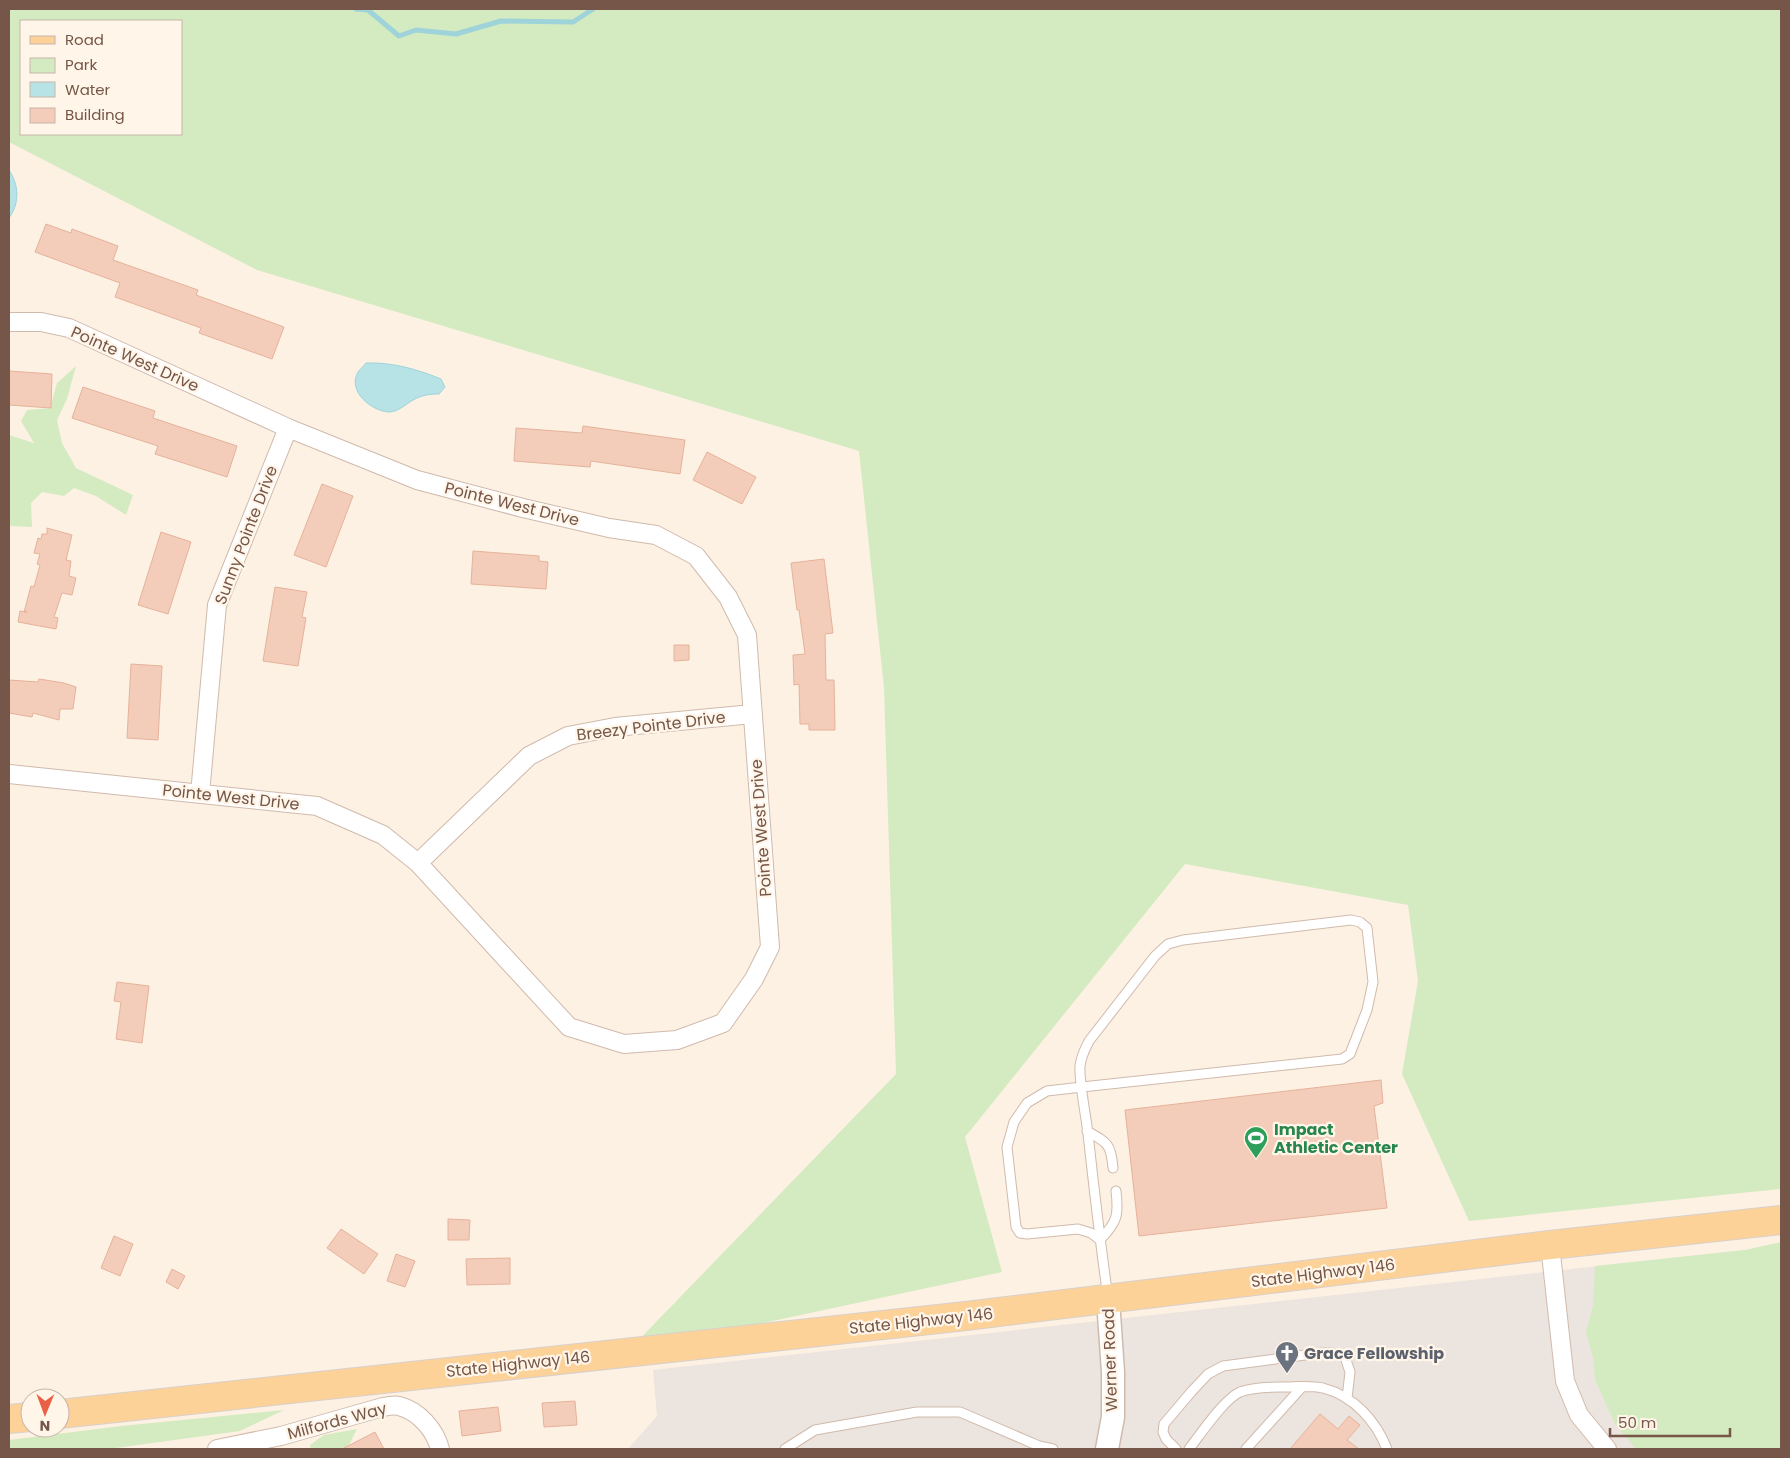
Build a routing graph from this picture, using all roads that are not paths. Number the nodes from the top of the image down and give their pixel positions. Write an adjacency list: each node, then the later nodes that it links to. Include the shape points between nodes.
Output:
1 (9, 322): 2 (street, Pointe West Drive, via 42,322 68,328)
2 (288, 428): 3 (street, Pointe West Drive, via 417,480 561,517 656,535 696,556 728,596 747,635); 5 (street, Sunny Pointe Drive, via 216,605)
3 (753, 714): 6 (street, Breezy Pointe Drive, via 615,727 568,736 529,756); 6 (street, Pointe West Drive, via 770,947 754,979 722,1023 676,1040 624,1044 569,1027)
4 (9, 774): 5 (street, Pointe West Drive)
5 (200, 794): 6 (street, Pointe West Drive, via 317,806 383,835)
6 (418, 863)
7 (1082, 1087): 7 (lane, via 1080,1067 1089,1041 1155,956 1168,944 1351,920 1366,928 1373,982 1367,1010 1350,1054 1342,1059); 8 (lane); 12 (lane, via 1047,1091 1027,1103 1014,1122 1007,1147 1016,1227 1020,1233 1027,1234 1078,1229)
8 (1088, 1131): 9 (lane, via 1111,1149); 12 (lane)
9 (1113, 1168)
10 (1116, 1191): 12 (lane, via 1117,1219)
11 (1781, 1220): 13 (main road, State Highway 146)
12 (1100, 1240): 14 (lane)
13 (1550, 1245): 14 (main road, State Highway 146); 27 (street, via 1565,1381 1579,1415)
14 (1108, 1300): 17 (main road, State Highway 146); 22 (street, Werner Road, via 1113,1417)
15 (1302, 1387): 16 (lane, via 1323,1388); 24 (lane, via 1239,1392 1226,1403); 25 (lane)
16 (1347, 1398): 23 (lane, via 1350,1372 1345,1357 1320,1353 1223,1366 1208,1374 1164,1424 1166,1439); 26 (lane, via 1367,1415)
17 (70, 1413)
18 (217, 1449): 19 (street, Milfords Way, via 398,1406 416,1414 430,1428)
19 (440, 1449)
20 (785, 1449): 21 (lane, via 814,1430 917,1412 960,1412)
21 (1053, 1449)
22 (1107, 1449)
23 (1176, 1449)
24 (1189, 1449)
25 (1246, 1449)
26 (1387, 1449)
27 (1607, 1449)

